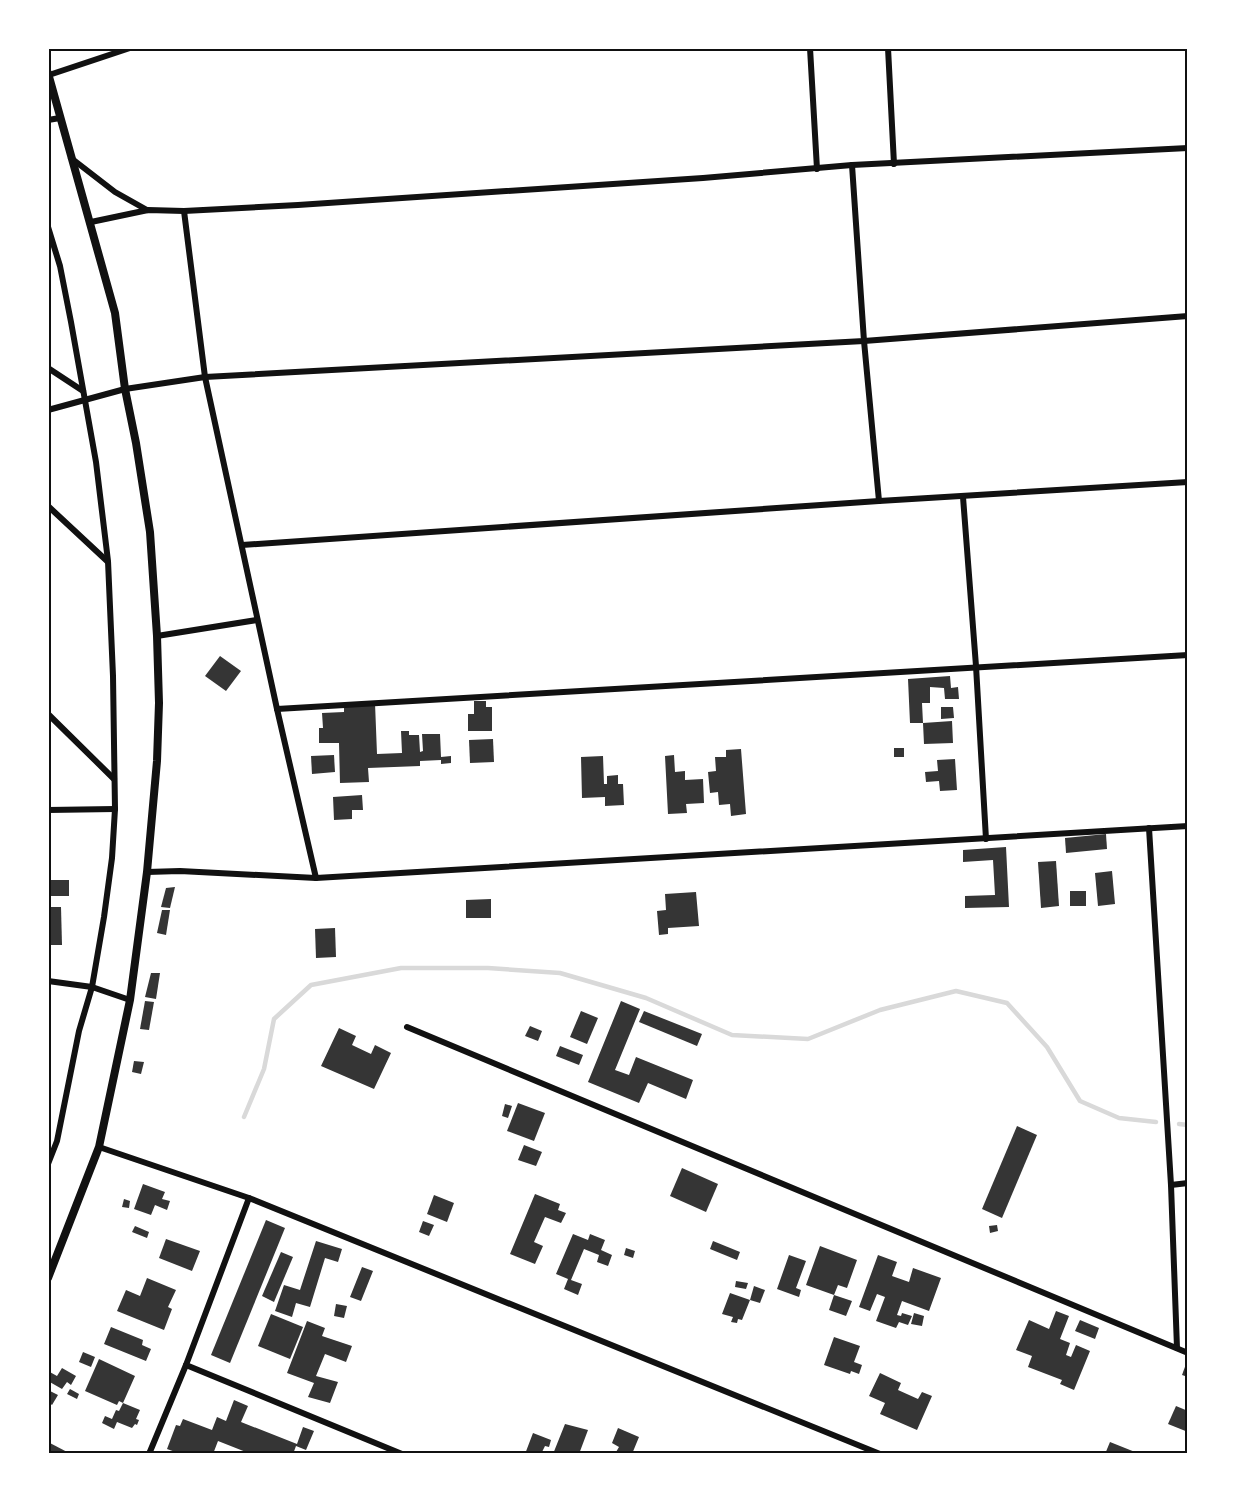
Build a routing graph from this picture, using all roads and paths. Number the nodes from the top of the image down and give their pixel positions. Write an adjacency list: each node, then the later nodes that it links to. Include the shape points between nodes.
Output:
1 (130, 48): 4 (street)
2 (810, 48): 11 (street)
3 (888, 48): 9 (street)
4 (48, 74): 5 (street)
5 (60, 118): 6 (street); 8 (street)
6 (48, 120)
7 (1188, 148): 9 (street)
8 (71, 157): 12 (street, via 115,192); 14 (street)
9 (894, 164): 10 (street)
10 (852, 165): 11 (street); 17 (street)
11 (817, 169): 13 (street)
12 (148, 210): 13 (street); 14 (street)
13 (184, 211): 19 (street)
14 (91, 222): 20 (street, via 116,313)
15 (48, 227): 21 (street, via 60,266)
16 (1188, 316): 17 (street)
17 (864, 341): 19 (street); 26 (street)
18 (48, 368): 21 (street)
19 (205, 377): 20 (street); 28 (street)
20 (125, 389): 22 (street); 31 (street, via 150,532)
21 (83, 391): 22 (street)
22 (85, 399): 23 (street); 29 (street)
23 (48, 410)
24 (1188, 482): 25 (street)
25 (963, 497): 26 (street); 33 (street)
26 (879, 501): 28 (street)
27 (48, 506): 29 (street)
28 (242, 545): 30 (street)
29 (108, 561): 36 (street)
30 (257, 620): 31 (street); 34 (street)
31 (157, 636): 42 (street, via 157,761)
32 (1188, 655): 33 (street)
33 (976, 666): 34 (street); 41 (street)
34 (277, 709): 43 (street)
35 (48, 714): 36 (street)
36 (114, 779): 37 (street)
37 (115, 809): 38 (street); 45 (street, via 112,858)
38 (48, 810)
39 (1188, 826): 40 (street)
40 (1149, 828): 41 (street); 53 (street)
41 (986, 838): 43 (street)
42 (147, 872): 43 (street); 46 (street)
43 (316, 879)
44 (48, 981): 45 (street)
45 (92, 987): 46 (street); 49 (street)
46 (130, 1000): 50 (street)
47 (408, 1027): 56 (street)
48 (48, 1141): 49 (street)
49 (57, 1141): 51 (street)
50 (99, 1147): 54 (street); 55 (street)
51 (48, 1164)
52 (1188, 1183): 53 (street)
53 (1171, 1185): 56 (street)
54 (249, 1198): 58 (street); 61 (street)
55 (48, 1278)
56 (1177, 1348): 57 (street)
57 (1188, 1353)
58 (186, 1365): 59 (street); 60 (street)
59 (149, 1454)
60 (402, 1454)
61 (880, 1454)

